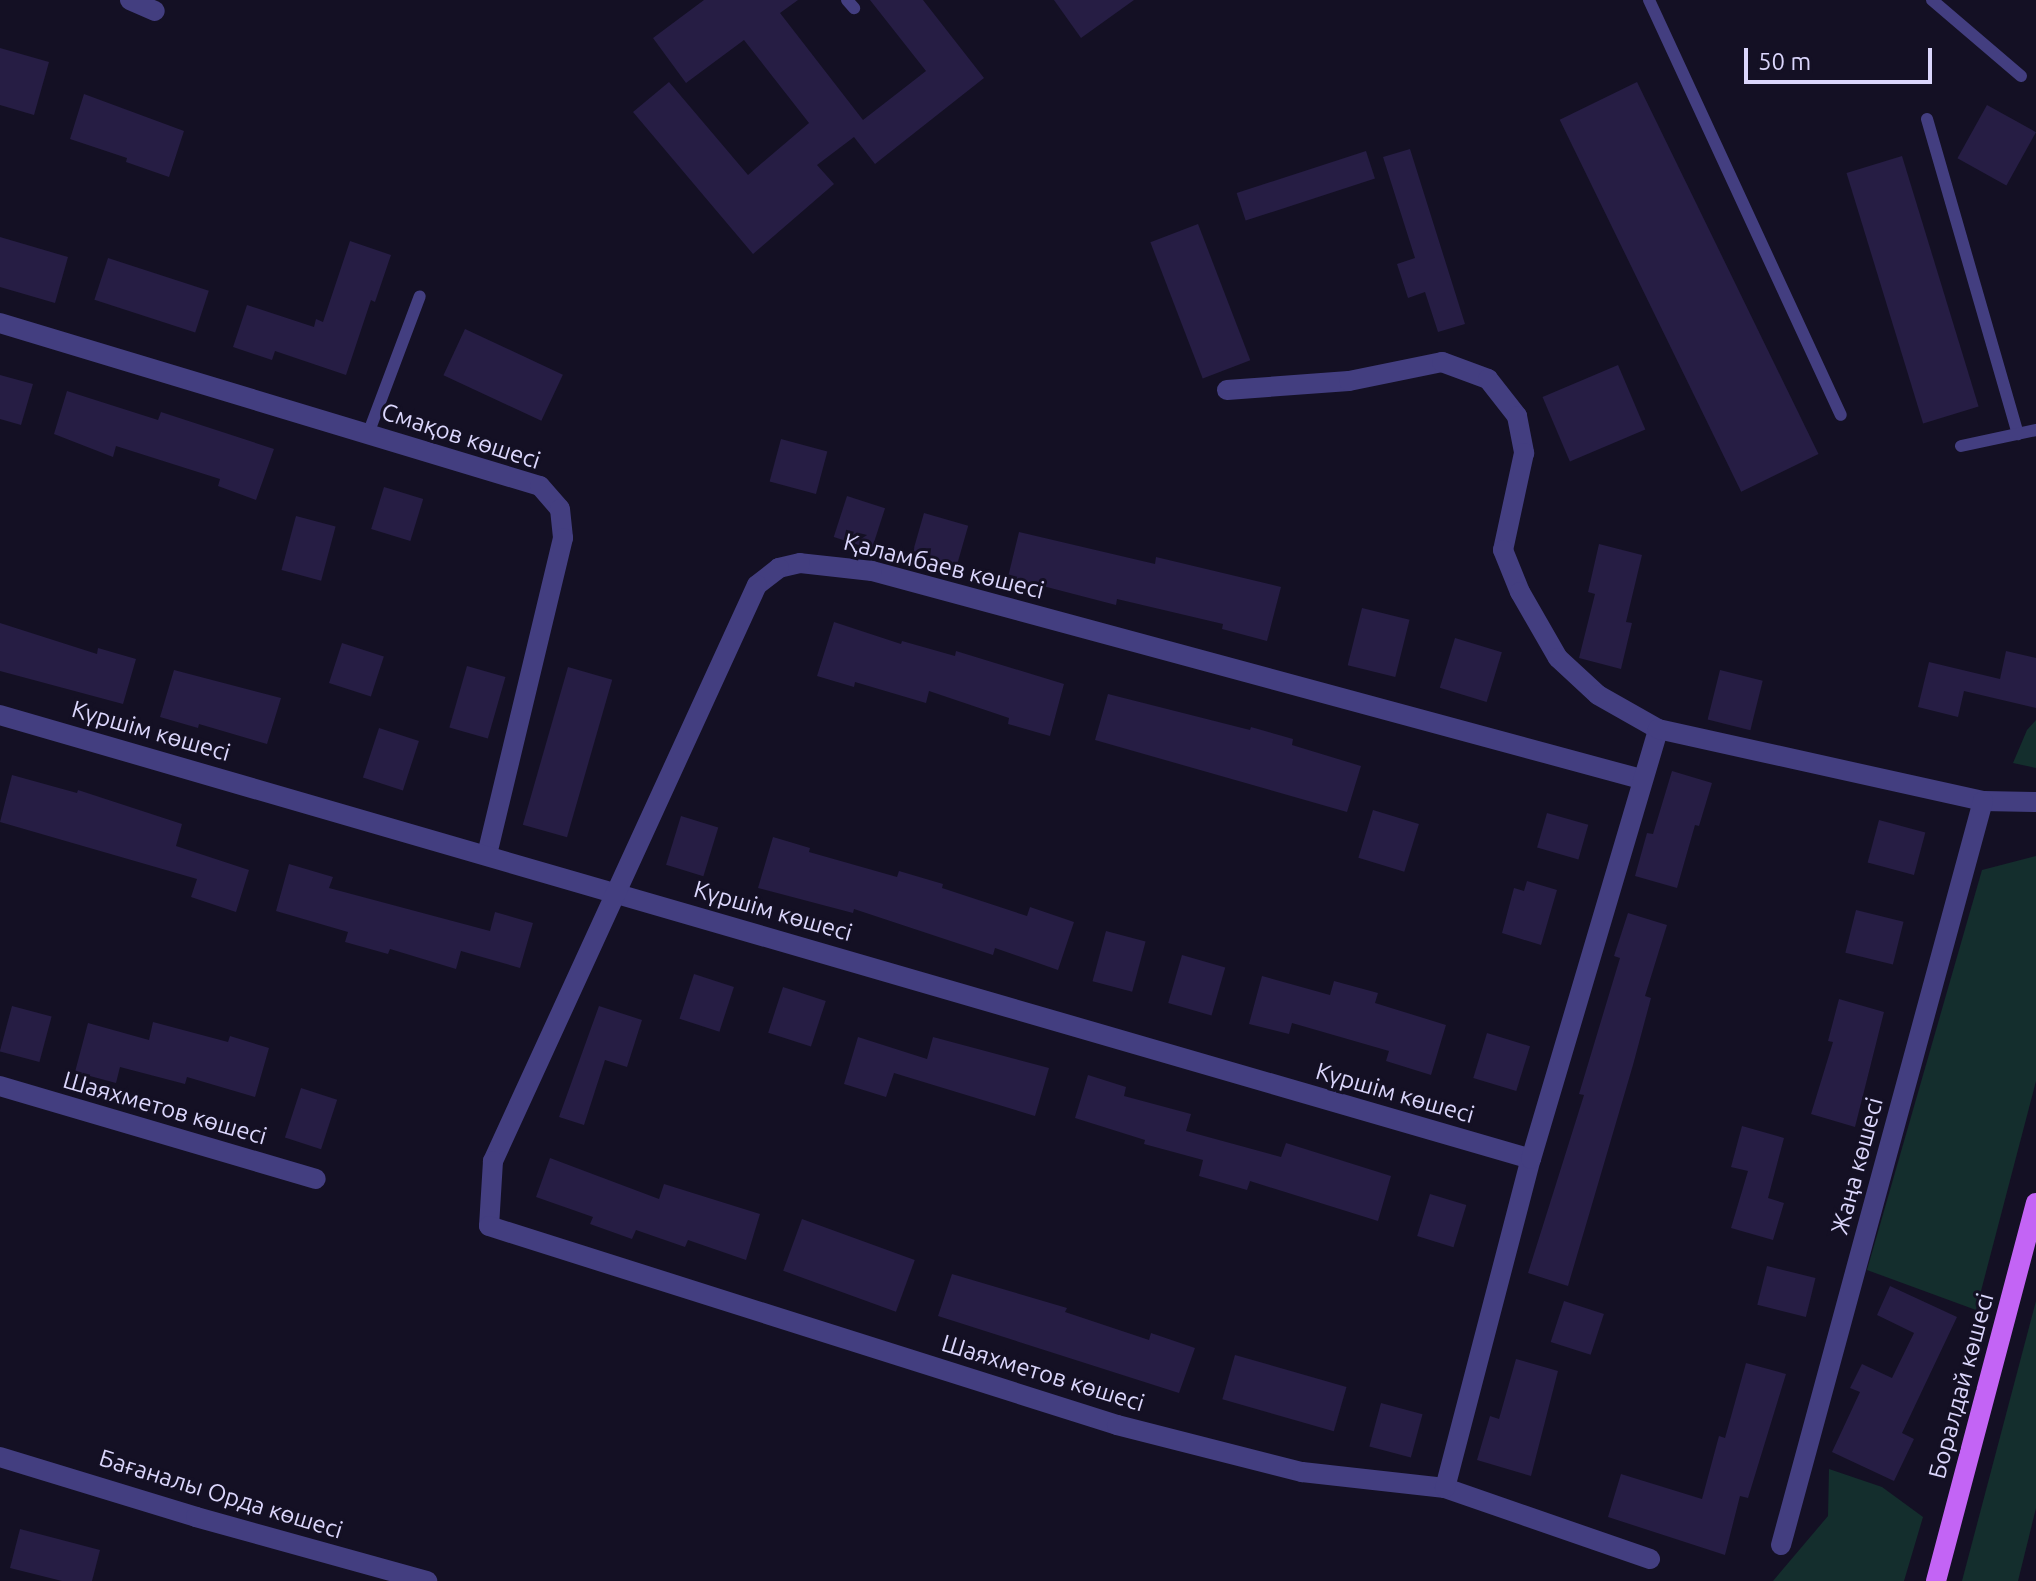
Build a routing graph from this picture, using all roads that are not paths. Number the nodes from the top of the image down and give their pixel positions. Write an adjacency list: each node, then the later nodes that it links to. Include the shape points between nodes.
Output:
1 (130, 0): 4 (street)
2 (1649, 0): 10 (lane)
3 (1932, 0): 5 (lane)
4 (155, 11)
5 (2021, 76)
6 (1927, 119): 13 (lane)
7 (420, 296): 12 (lane)
8 (0, 323): 12 (street, Смақов көшесі)
9 (1227, 390): 16 (street, via 1349,381 1442,362 1488,379 1517,416 1524,453 1503,550 1520,592 1558,658 1598,695)
10 (1841, 415)
11 (2036, 430): 13 (lane)
12 (368, 434): 20 (street, Смақов көшесі, via 540,486 560,509 563,538)
13 (2018, 434): 14 (lane)
14 (1961, 446)
15 (0, 715): 20 (street, Күршім көшесі)
16 (1658, 729): 17 (street); 18 (street)
17 (1641, 779): 21 (street, Қаламбаев көшесі, via 872,571 800,563 779,568 757,585); 23 (street)
18 (1983, 801): 19 (street); 29 (street, Жаңа көшесі)
19 (2036, 802)
20 (487, 854): 21 (street, Күршім көшесі)
21 (618, 892): 23 (street, Күршім көшесі); 24 (street, Қаламбаев көшесі)
22 (0, 1086): 25 (street, Шаяхметов көшесі)
23 (1531, 1159): 28 (street)
24 (493, 1161): 28 (street, Шаяхметов көшесі, via 489,1226 1117,1425 1302,1472)
25 (316, 1179)
26 (2036, 1203): 32 (main road, Боралдай көшесі)
27 (0, 1457): 31 (street, Бағаналы Орда көшесі)
28 (1445, 1488): 30 (street, Шаяхметов көшесі)
29 (1781, 1545)
30 (1650, 1559)
31 (427, 1581)
32 (1936, 1581)

